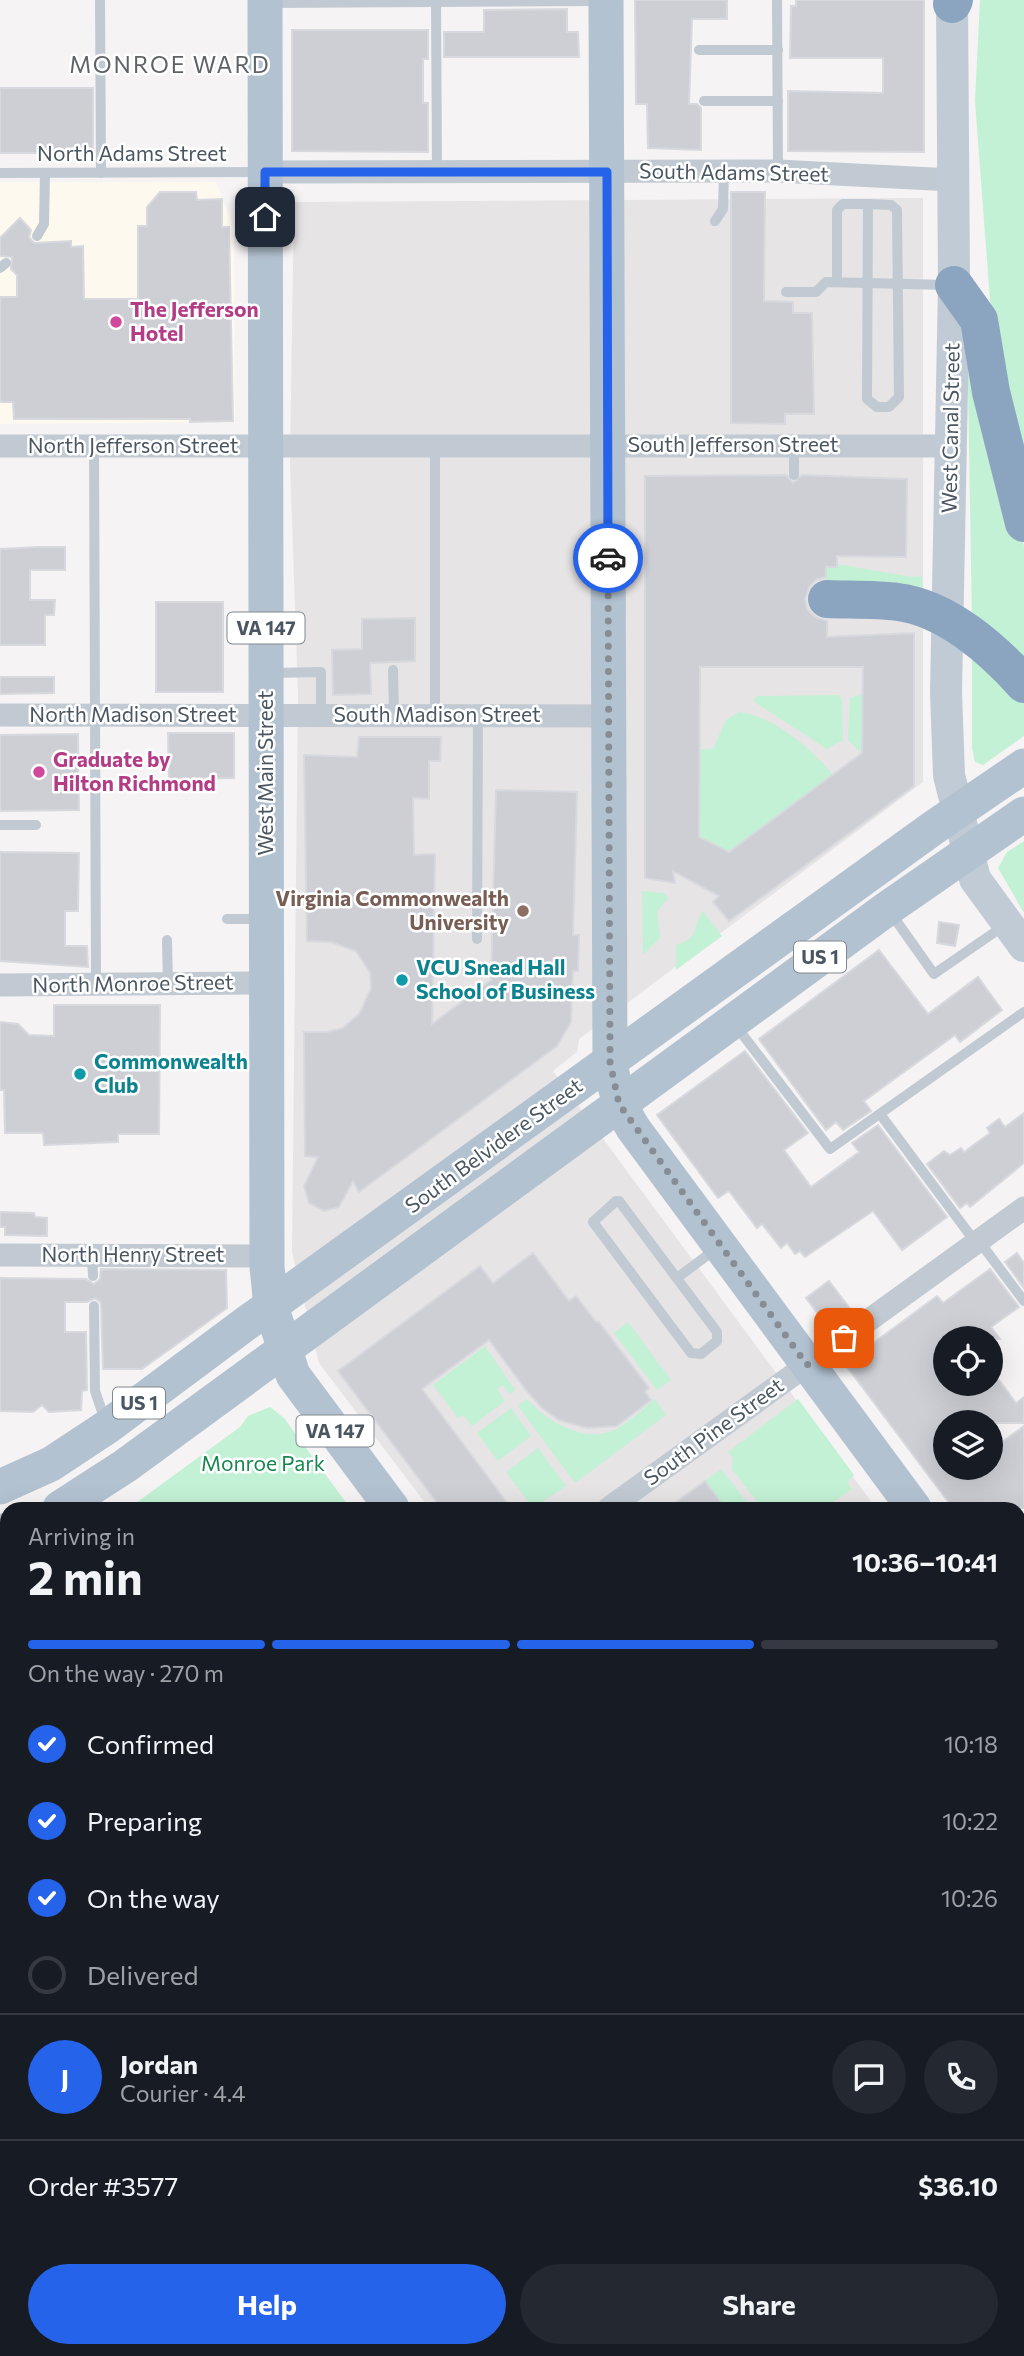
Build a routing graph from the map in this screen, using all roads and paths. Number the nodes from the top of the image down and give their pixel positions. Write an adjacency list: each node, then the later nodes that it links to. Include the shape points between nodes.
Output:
1 (100, 0): 17 (lane)
2 (777, 0): 8 (lane)
3 (265, 1): 4 (lane); 12 (main road, West Main Street / VA 147)
4 (436, 1): 5 (lane); 18 (lane)
5 (607, 1): 13 (main road)
6 (952, 1): 19 (main road, West Canal Street)
7 (699, 50): 8 (lane)
8 (778, 50): 10 (lane)
9 (704, 101): 10 (lane)
10 (778, 101): 11 (lane)
11 (778, 171): 14 (street, South Adams Street); 19 (street, South Adams Street)
12 (265, 172): 17 (lane, North Adams Street); 18 (street, South Adams Street); 29 (main road, West Main Street / VA 147)
13 (607, 172): 14 (street, South Adams Street); 18 (street, South Adams Street); 31 (main road)
14 (724, 172): 21 (lane, via 723,209)
15 (0, 173): 16 (lane, North Adams Street)
16 (45, 173): 17 (lane, North Adams Street); 22 (lane, via 44,223)
17 (101, 173)
18 (437, 173)
19 (952, 180): 26 (main road, West Canal Street)
20 (868, 204): 23 (lane, via 843,204 837,210); 24 (lane); 25 (lane, via 891,205 897,210)
21 (715, 221)
22 (37, 236)
23 (837, 282): 24 (lane); 27 (lane, via 826,282 816,292)
24 (867, 283): 25 (lane); 25 (lane, via 867,399 877,407 889,407 899,397)
25 (897, 284): 26 (lane)
26 (954, 285): 34 (main road, West Canal Street); 36 (highway, via 979,320 991,392)
27 (786, 292)
28 (94, 445): 29 (street, North Jefferson Street); 33 (street, North Jefferson Street); 42 (lane)
29 (265, 445): 30 (street, South Jefferson Street); 39 (main road, West Main Street / VA 147)
30 (435, 445): 31 (street, South Jefferson Street); 46 (lane)
31 (607, 445): 32 (street, South Jefferson Street); 48 (main road)
32 (794, 445): 34 (street, South Jefferson Street); 35 (lane)
33 (0, 446)
34 (949, 446): 50 (main road, West Canal Street, via 946,692 949,775)
35 (794, 475)
36 (1024, 523)
37 (827, 599): 40 (highway, via 900,602 930,611 973,638)
38 (393, 670): 45 (lane)
39 (266, 673): 43 (main road, West Main Street / VA 147); 44 (lane, via 321,672)
40 (1024, 684)
41 (0, 715): 42 (street, North Madison Street)
42 (93, 715): 43 (street, North Madison Street); 62 (lane)
43 (265, 715): 44 (street, South Madison Street); 57 (main road, West Main Street / VA 147)
44 (321, 715): 45 (street, South Madison Street)
45 (394, 715): 46 (street, South Madison Street)
46 (435, 715): 47 (street, South Madison Street)
47 (478, 715): 48 (street, South Madison Street); 59 (lane)
48 (608, 716): 67 (main road)
49 (1024, 766): 50 (main road, South Belvidere Street / US 1)
50 (958, 811): 54 (main road, West Canal Street); 67 (main road, South Belvidere Street / US 1)
51 (1024, 814): 54 (main road, South Belvidere Street / US 1)
52 (0, 825): 53 (lane)
53 (36, 825)
54 (969, 853): 55 (main road, South Belvidere Street / US 1); 58 (main road, West Canal Street, via 975,879)
55 (888, 908): 58 (lane, via 934,974); 66 (main road, South Belvidere Street / US 1)
56 (227, 919): 57 (lane)
57 (266, 919): 61 (main road, West Main Street / VA 147)
58 (1016, 935)
59 (477, 939)
60 (167, 940): 63 (lane)
61 (266, 983): 63 (street, North Monroe Street); 74 (main road, West Main Street / VA 147)
62 (96, 984): 63 (street, North Monroe Street); 64 (street, North Monroe Street)
63 (168, 984)
64 (0, 985)
65 (1024, 1012): 69 (lane)
66 (733, 1021): 68 (main road, South Belvidere Street / US 1); 69 (lane, via 830,1149)
67 (610, 1062): 68 (main road); 78 (main road, South Belvidere Street / US 1)
68 (619, 1104): 72 (main road); 79 (main road, South Belvidere Street / US 1)
69 (880, 1114): 71 (lane)
70 (1024, 1208): 71 (street, South Pine Street)
71 (978, 1242): 76 (lane); 80 (street, South Pine Street)
72 (720, 1246): 75 (lane); 80 (main road)
73 (0, 1255): 74 (street, North Henry Street, via 92,1266)
74 (266, 1256): 78 (main road, West Main Street / VA 147)
75 (677, 1278): 75 (lane, via 619,1201 594,1218 691,1353 701,1354 717,1341 717,1332)
76 (1024, 1301)
77 (94, 1306): 81 (lane, via 95,1391)
78 (271, 1306): 79 (main road, West Main Street / VA 147); 81 (main road, US 1)
79 (284, 1350): 83 (main road, US 1); 84 (main road, West Main Street / VA 147, via 293,1376)
80 (807, 1365): 85 (street, South Pine Street); 86 (main road)
81 (107, 1427): 82 (main road, US 1, via 51,1464)
82 (0, 1487)
83 (69, 1502)
84 (388, 1502)
85 (618, 1502)
86 (910, 1502)

